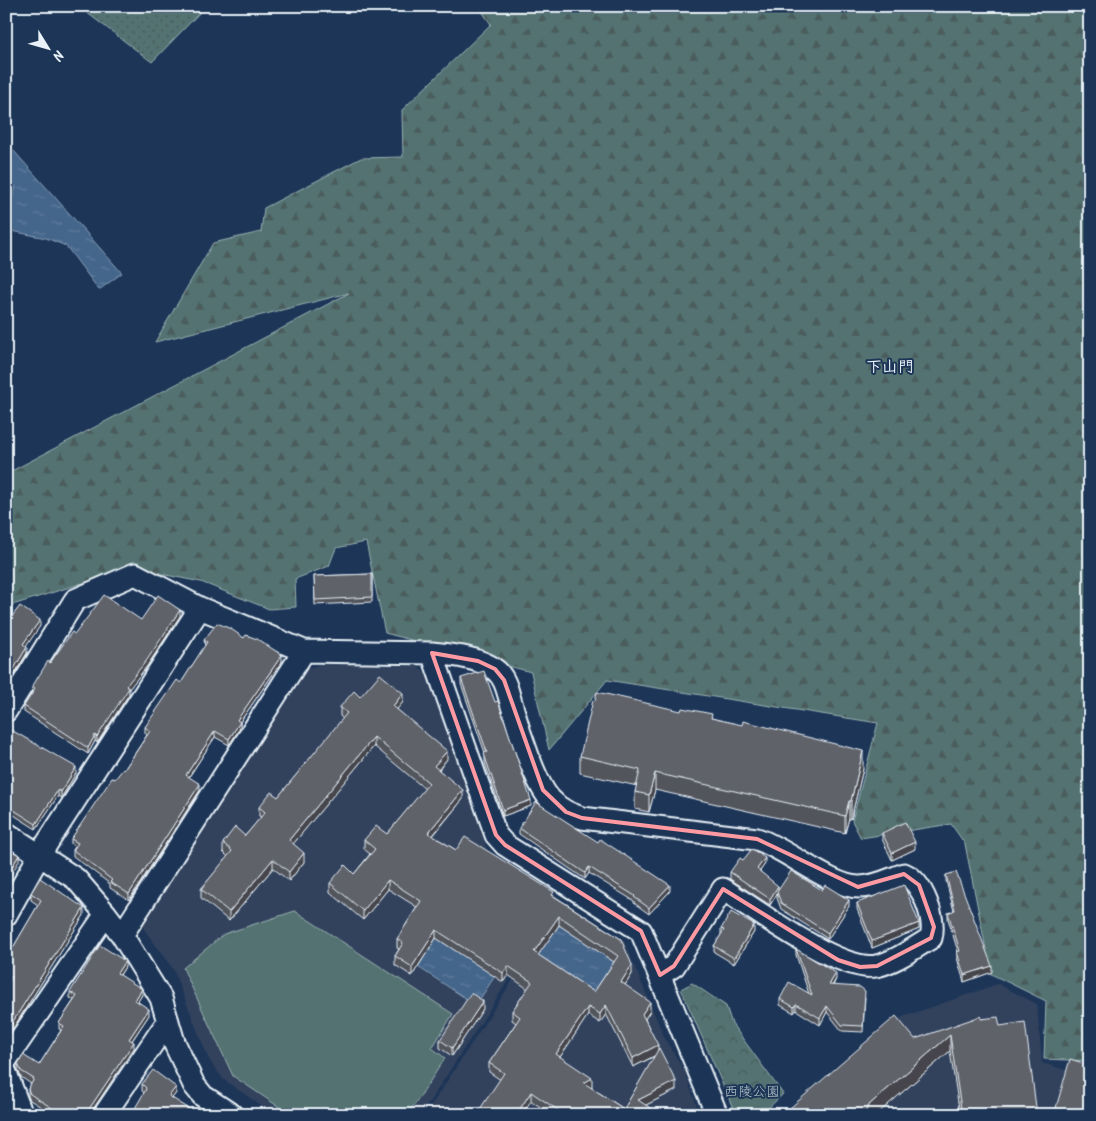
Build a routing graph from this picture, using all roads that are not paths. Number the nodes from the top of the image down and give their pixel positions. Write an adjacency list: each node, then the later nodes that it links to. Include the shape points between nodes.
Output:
1 (200, 608): 2 (street); 4 (street, via 135,574 76,600); 6 (street)
2 (304, 651): 3 (street); 9 (street)
3 (432, 653): 10 (street, via 496,835 505,845 641,931); 10 (street, via 478,661 495,669 504,680 515,719 543,790 566,812 582,818 757,839 771,843 843,884 858,887 871,886 904,874 920,885 934,928 931,938 903,954 877,966 860,967 838,960 723,889 674,966)
4 (6, 711)
5 (6, 833): 6 (street)
6 (40, 854): 7 (street, via 76,879); 8 (street)
7 (106, 914): 9 (street); 12 (street)
8 (6, 915)
9 (122, 935): 11 (street, via 161,998)
10 (660, 975): 17 (street)
11 (168, 1020): 15 (street); 16 (street, via 174,1042 194,1085 203,1096)
12 (6, 1060)
13 (6, 1074): 14 (street)
14 (22, 1115)
15 (104, 1115)
16 (232, 1115)
17 (716, 1115)

